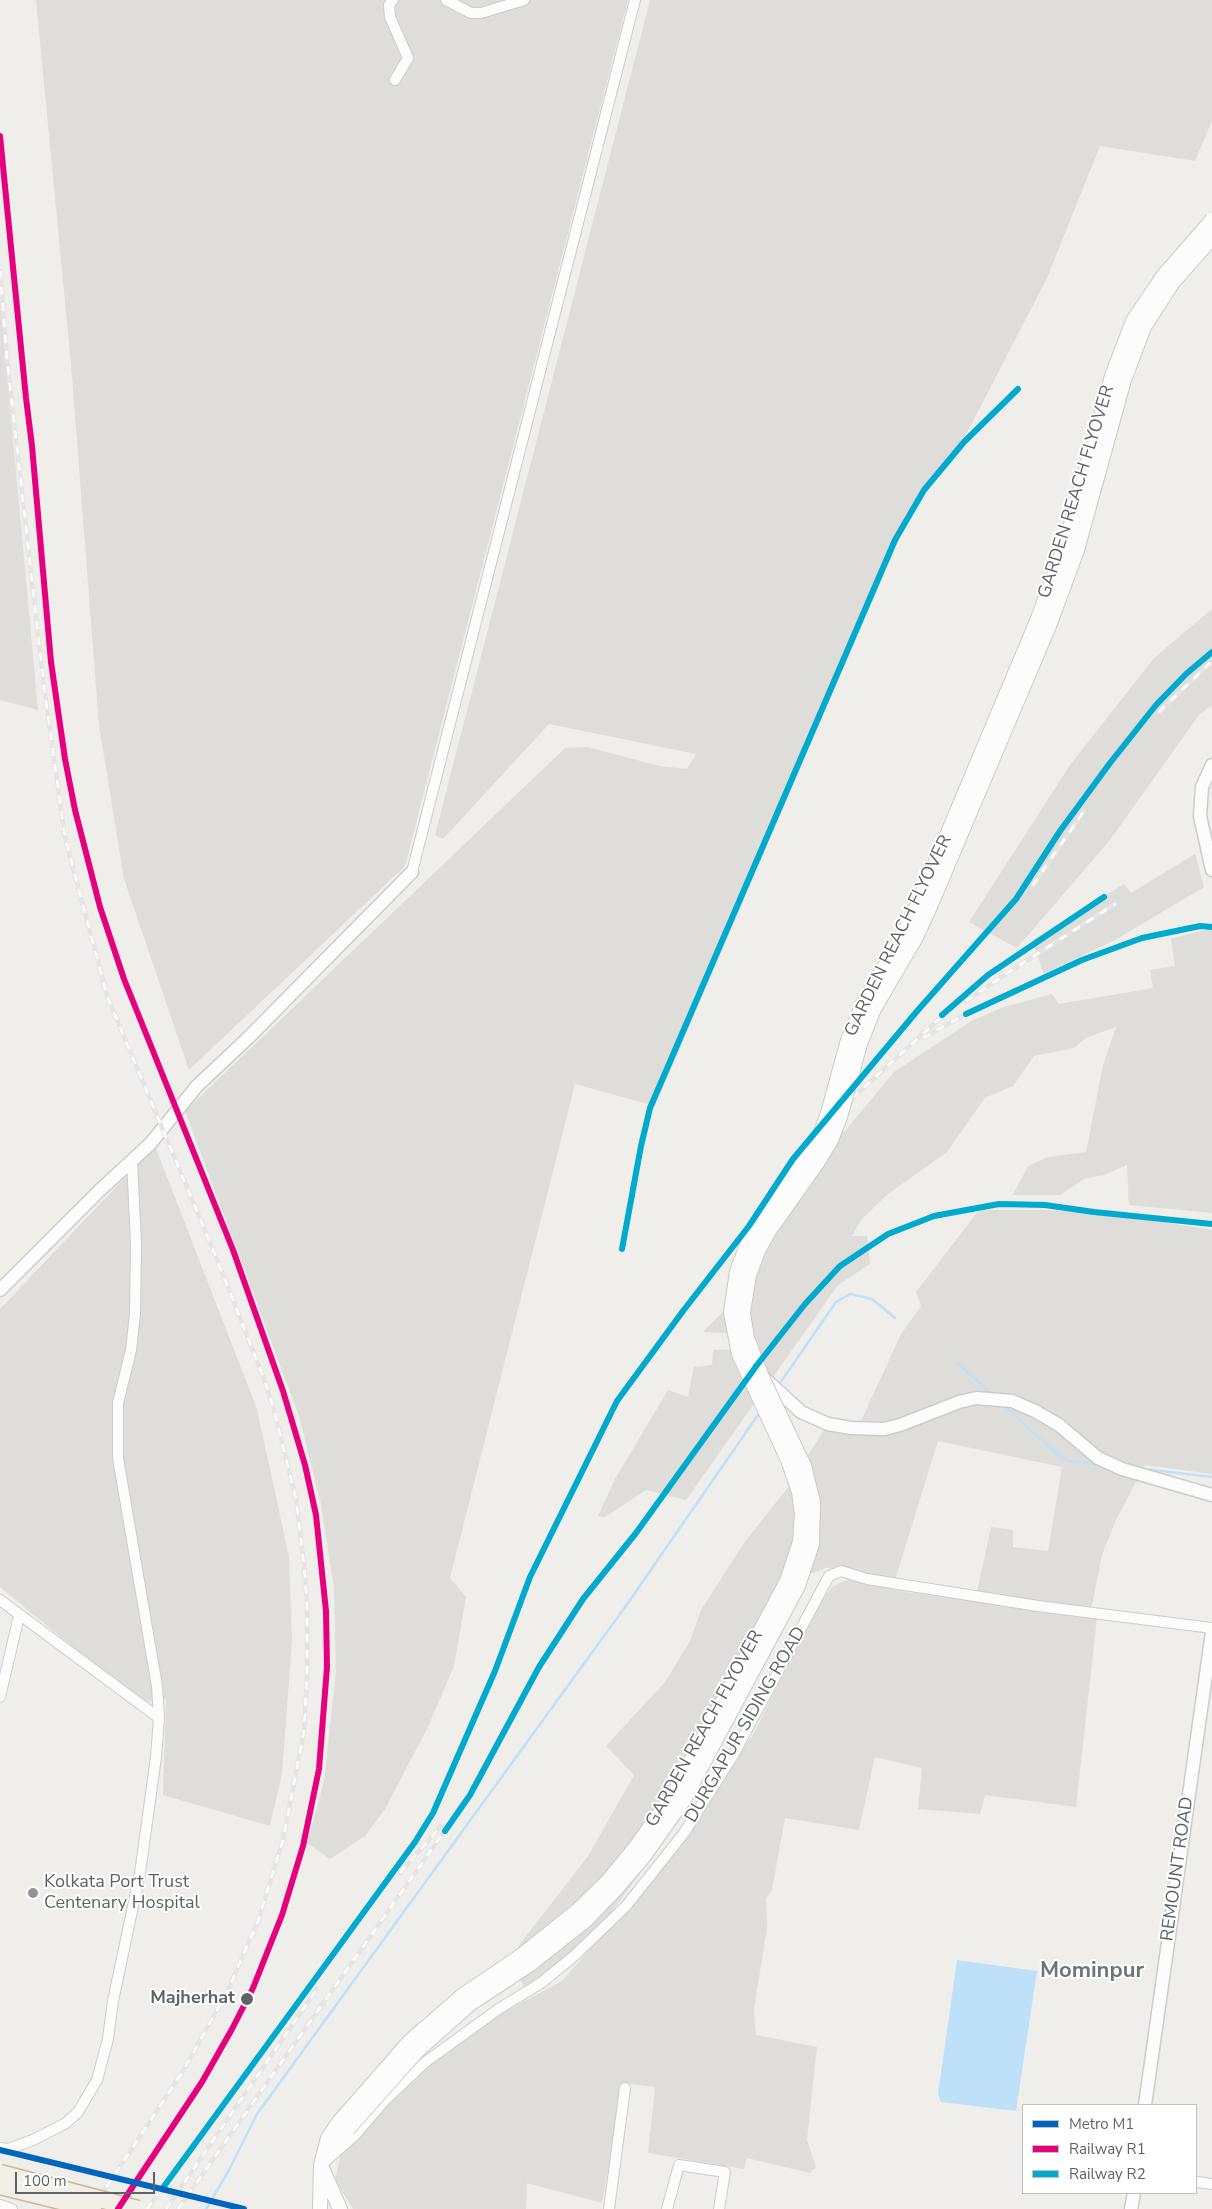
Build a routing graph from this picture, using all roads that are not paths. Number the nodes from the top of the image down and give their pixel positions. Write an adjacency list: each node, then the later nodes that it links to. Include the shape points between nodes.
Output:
1 (392, 0): 5 (street, via 390,16 408,58)
2 (446, 0): 3 (street, via 471,13 481,13)
3 (524, 0)
4 (635, 0): 10 (street)
5 (395, 80)
6 (1212, 220): 23 (main road, GARDEN REACH FLYOVER, bridge, via 1164,275 1133,321 1112,376 1065,546 1038,621 918,904 863,1004 848,1040 820,1135 759,1224 737,1271 731,1313 739,1354 788,1460 799,1492 802,1514 800,1542 787,1581 673,1795 635,1848 608,1881 570,1917 463,1995 410,2041)
7 (1212, 238): 13 (main road, GARDEN REACH FLYOVER, bridge, via 1174,282 1144,327 1124,380 1077,550 1049,626 929,910 874,1010 860,1044 831,1140 769,1231 753,1262 746,1287 744,1319 750,1350)
8 (1212, 764): 9 (street, via 1202,787 1200,816)
9 (1212, 870)
10 (412, 872): 11 (street, via 197,1086)
11 (132, 1161): 12 (street); 20 (street, via 135,1314 131,1350 118,1403 118,1458 157,1686)
12 (0, 1290)
13 (760, 1375): 14 (street, via 801,1412 828,1424 851,1428 884,1429 976,1398 1012,1401 1059,1426 1098,1458 1122,1469); 23 (main road, GARDEN REACH FLYOVER, bridge, via 808,1478 814,1514 812,1544 798,1586 683,1801 644,1856 586,1920 529,1965 470,2004 418,2050)
14 (1211, 1495)
15 (0, 1600): 16 (street)
16 (19, 1616): 19 (street); 20 (street)
17 (1212, 1628): 25 (street, DURGAPUR SIDING ROAD, via 1038,1606 867,1579 842,1571 828,1576 735,1752 684,1833 626,1906 573,1958 541,1983 500,2008 424,2063 384,2101 355,2135)
18 (1212, 1632): 22 (street, REMOUNT ROAD)
19 (0, 1697)
20 (158, 1718): 24 (street, via 156,1757 140,1872 97,2080 78,2112 66,2123 9,2149)
21 (625, 2088): 37 (street)
22 (1145, 2104)
23 (343, 2125): 25 (main road, GARDEN REACH FLYOVER, via 328,2138)
24 (0, 2148)
25 (322, 2158): 35 (main road); 36 (main road)
26 (0, 2173): 34 (highway, bridge)
27 (1198, 2182): 28 (street)
28 (1212, 2184)
29 (0, 2186): 33 (highway, bridge)
30 (1134, 2194): 40 (street)
31 (0, 2205): 32 (street)
32 (12, 2209)
33 (93, 2209)
34 (138, 2209)
35 (320, 2209)
36 (340, 2209)
37 (609, 2209)
38 (667, 2209): 39 (street, via 679,2165 725,2172)
39 (719, 2209)
40 (1131, 2209)

